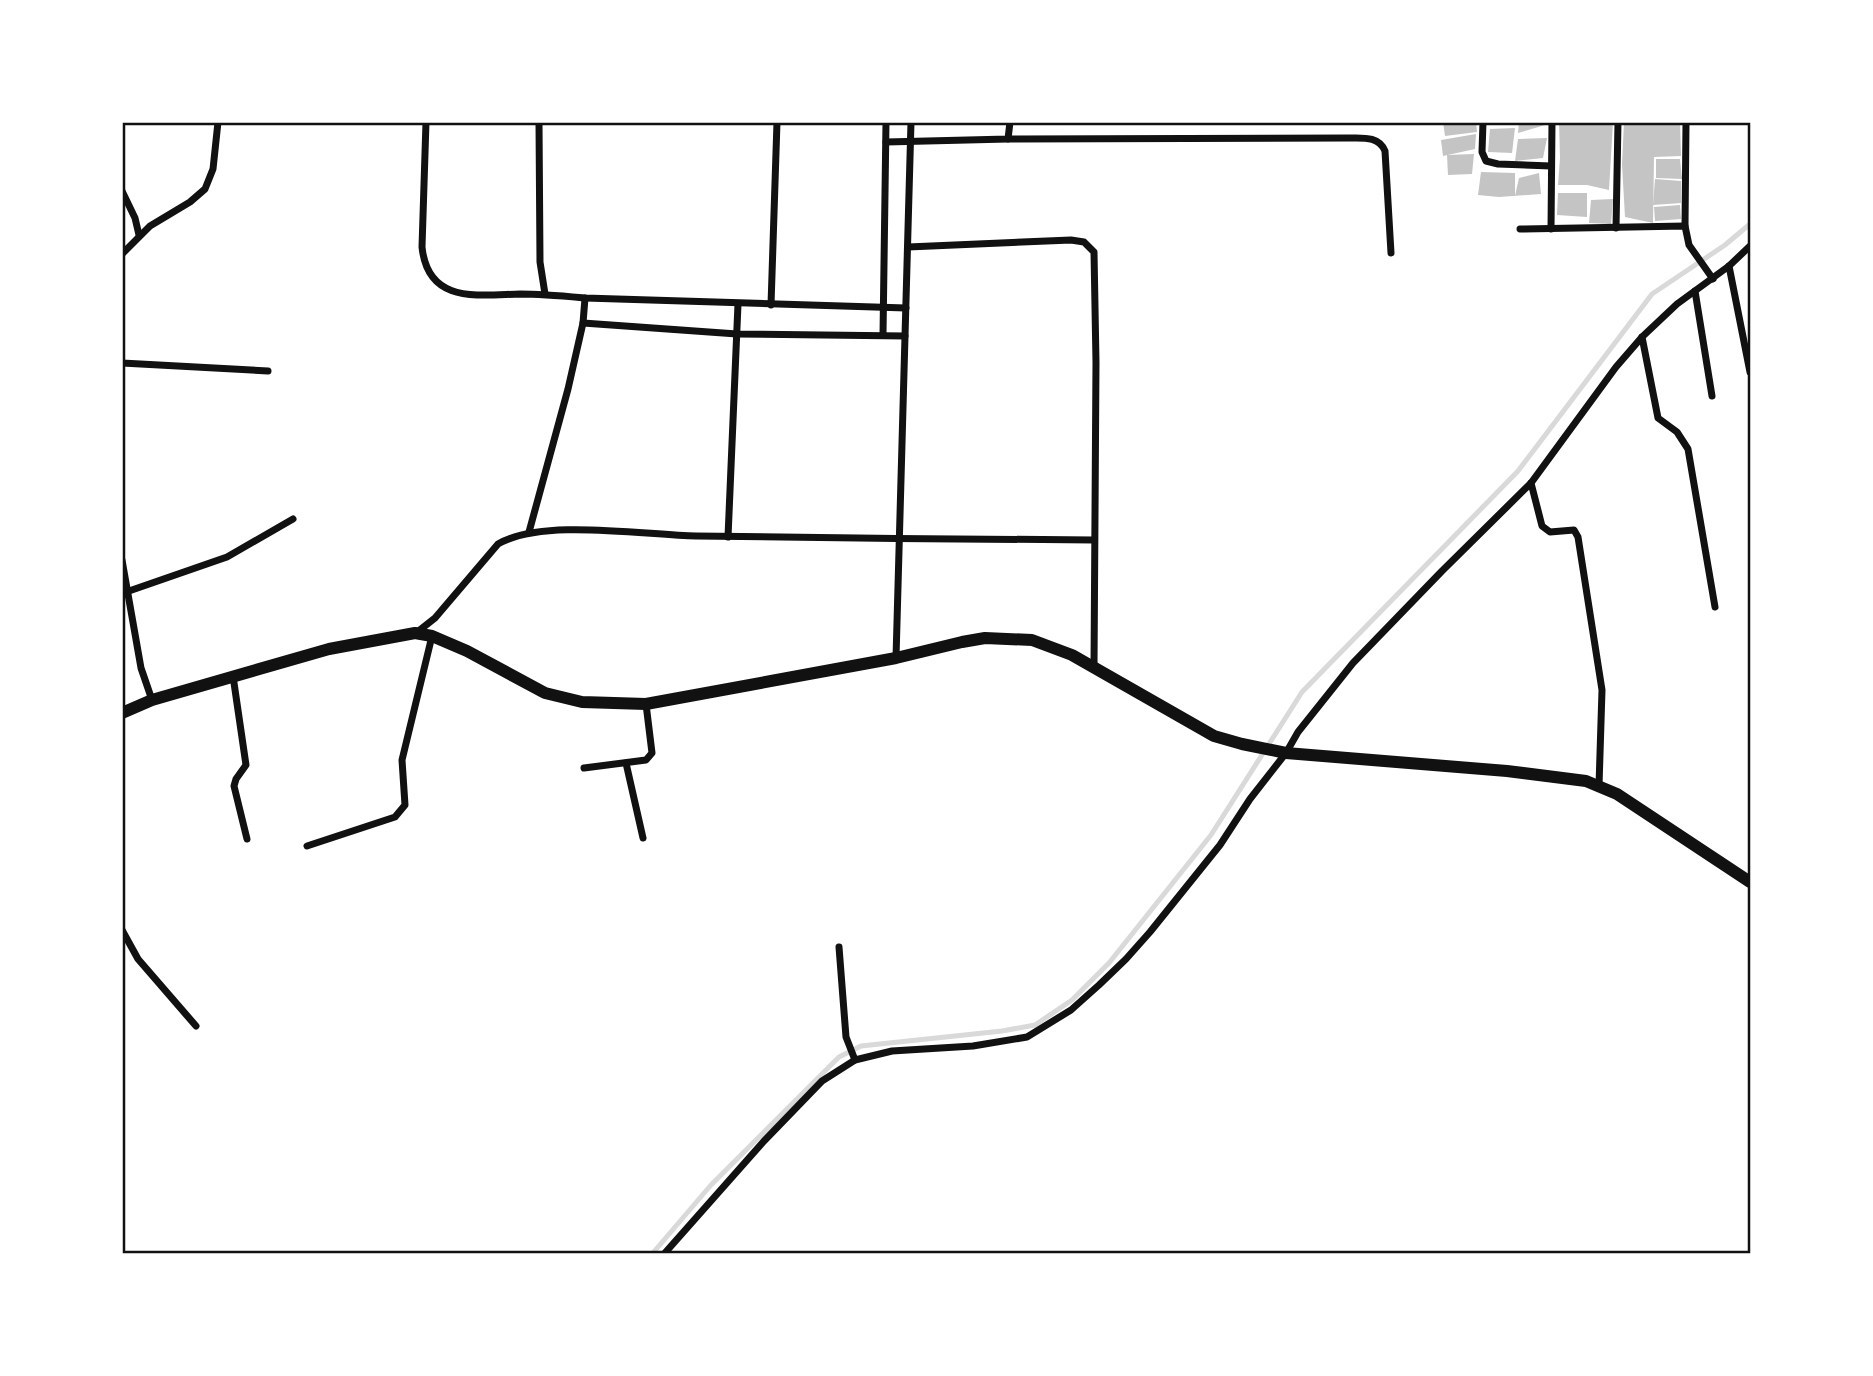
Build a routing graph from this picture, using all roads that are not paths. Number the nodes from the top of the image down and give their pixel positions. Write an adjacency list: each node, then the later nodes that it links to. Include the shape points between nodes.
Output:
1 (218, 122): 21 (street, via 213,169 205,189)
2 (426, 122): 29 (street, via 422,247 432,275 454,293 474,297)
3 (539, 122): 29 (street, via 540,262)
4 (777, 122): 32 (street)
5 (886, 122): 13 (street)
6 (911, 122): 14 (street)
7 (1010, 122): 12 (street)
8 (1483, 122): 15 (street, via 1486,160)
9 (1552, 122): 15 (street)
10 (1618, 122): 18 (street)
11 (1686, 122): 17 (street)
12 (1009, 139): 14 (street); 24 (street, via 1376,140 1385,150)
13 (886, 142): 14 (street); 33 (street)
14 (911, 142): 23 (street)
15 (1551, 166): 20 (street)
16 (122, 191): 21 (street)
17 (1685, 226): 18 (street); 27 (street, via 1689,245)
18 (1616, 228): 20 (street)
19 (1520, 229): 20 (street)
20 (1551, 229)
21 (139, 235): 25 (street)
22 (1751, 246): 26 (street)
23 (908, 247): 34 (street); 49 (street, via 1071,240 1094,252)
24 (1391, 253)
25 (122, 254)
26 (1729, 266): 27 (street); 42 (street)
27 (1710, 276): 28 (street)
28 (1695, 291): 39 (street); 43 (street)
29 (545, 294): 30 (street)
30 (585, 298): 31 (street); 35 (street)
31 (738, 304): 32 (street); 36 (street)
32 (771, 304): 33 (street)
33 (882, 307): 34 (street); 37 (street)
34 (906, 308): 38 (street)
35 (583, 323): 36 (street); 46 (street)
36 (737, 334): 37 (street); 47 (street)
37 (883, 335): 38 (street)
38 (905, 336): 48 (street)
39 (1642, 337): 44 (street); 52 (street, via 1658,418 1677,432 1688,449)
40 (122, 363): 41 (street)
41 (268, 371)
42 (1751, 372)
43 (1712, 396)
44 (1531, 483): 61 (street, via 1353,663); 64 (street, via 1542,526 1550,532 1574,530 1578,537 1601,681)
45 (293, 519): 51 (street, via 227,557)
46 (529, 532): 47 (street); 53 (street, via 498,544 435,618)
47 (728, 537): 48 (street)
48 (898, 539): 49 (street); 55 (street)
49 (1094, 540): 56 (street)
50 (122, 561): 51 (street)
51 (130, 591): 58 (street, via 141,668)
52 (1715, 607)
53 (415, 633): 54 (street); 57 (street, via 329,649)
54 (432, 636): 59 (street, via 545,693 582,702); 67 (street, via 402,760 406,800 402,810 395,817)
55 (896, 659): 56 (street, via 962,642 1007,638 1054,647); 59 (street)
56 (1094, 667): 61 (street, via 1214,736)
57 (233, 676): 58 (street); 66 (street, via 246,765 234,786)
58 (152, 700): 60 (street)
59 (646, 704): 62 (street, via 652,753 646,760)
60 (122, 713)
61 (1285, 753): 64 (street, via 1507,771); 72 (street, via 1150,932 1071,1010 1027,1037 892,1051)
62 (626, 763): 63 (street); 65 (street)
63 (584, 768)
64 (1599, 786): 68 (street)
65 (642, 838)
66 (247, 839)
67 (307, 846)
68 (1751, 882)
69 (122, 930): 71 (street, via 138,959)
70 (839, 947): 72 (street, via 846,1038)
71 (196, 1026)
72 (855, 1060): 73 (street, via 822,1081)
73 (664, 1254)

